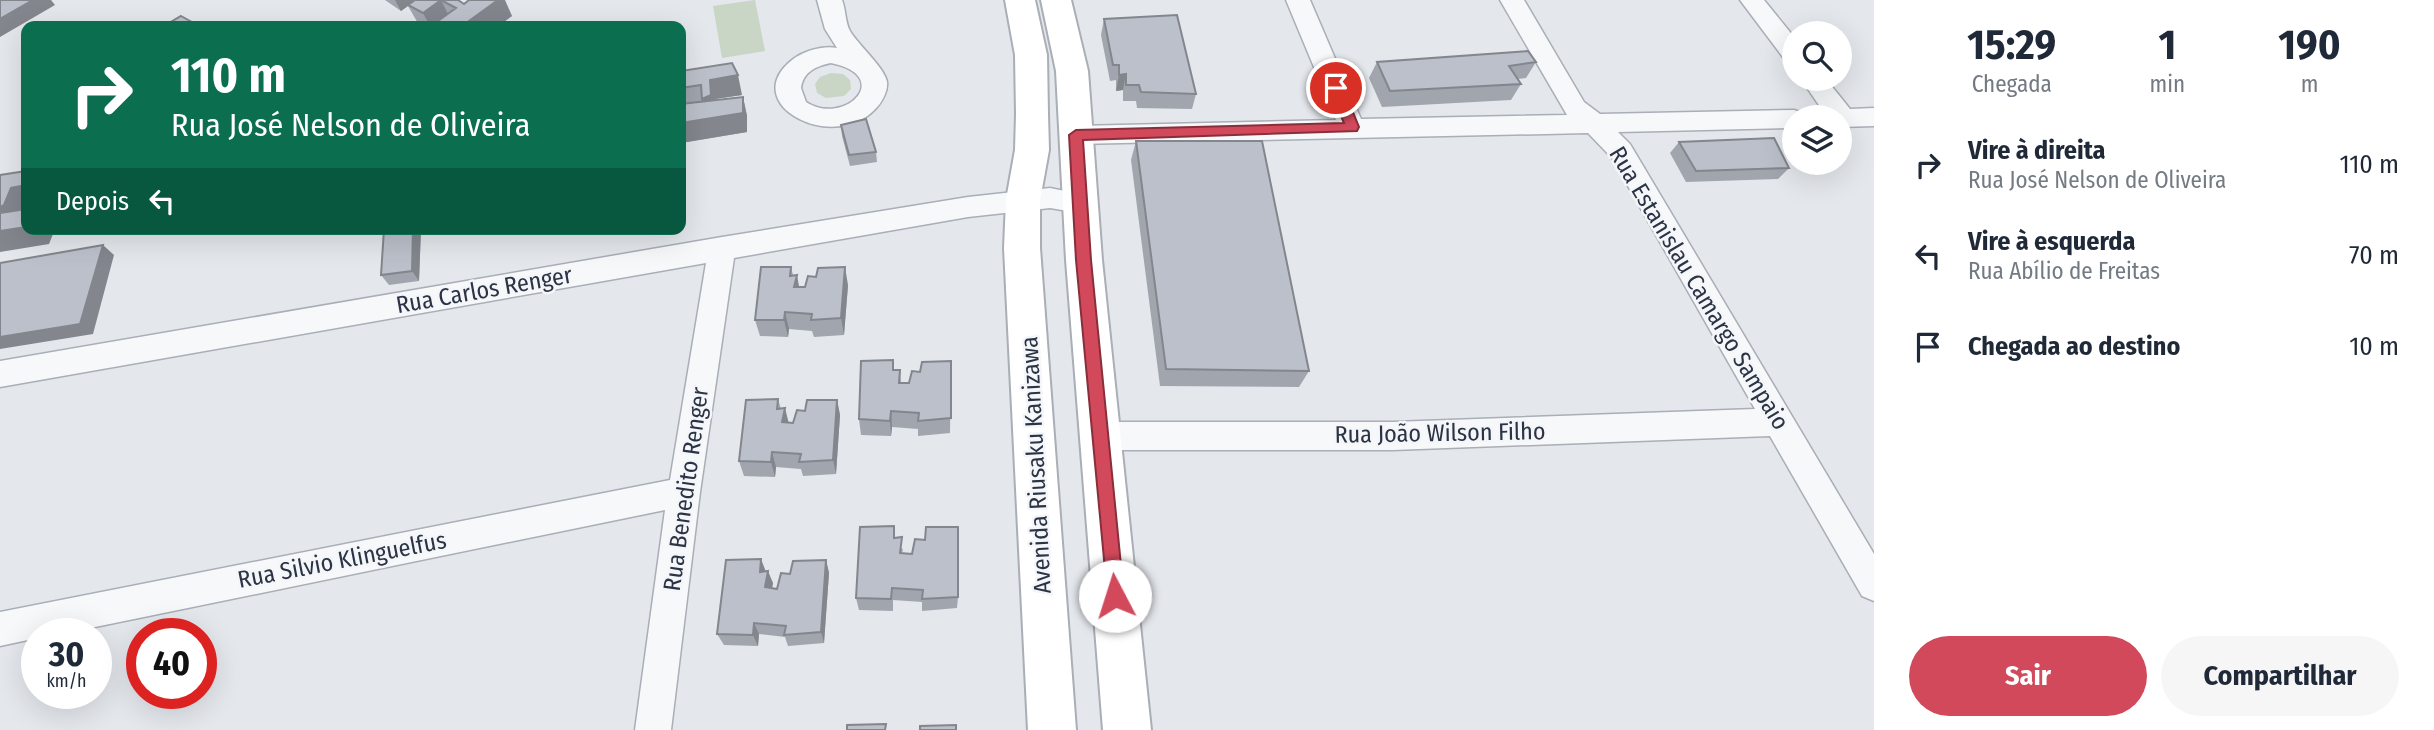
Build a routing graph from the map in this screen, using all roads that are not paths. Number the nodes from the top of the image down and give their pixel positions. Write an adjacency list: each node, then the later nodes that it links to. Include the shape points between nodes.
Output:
1 (829, 0): 7 (street)
2 (1020, 0): 14 (street, Avenida Riusaku Kanizawa, via 1031,55)
3 (1056, 0): 15 (street, via 1072,71)
4 (1298, 0): 17 (street)
5 (1512, 0): 16 (street, Rua Estanislau Camargo Sampaio, via 1575,108)
6 (1752, 0): 8 (street)
7 (837, 29): 9 (street); 10 (street)
8 (1782, 39)
9 (817, 58): 10 (street); 10 (street, via 794,72 787,92 800,110 827,119 856,113 875,96 875,76)
10 (858, 60)
11 (1852, 118): 12 (street)
12 (1873, 118)
13 (1782, 119): 16 (street)
14 (1032, 121): 15 (street, via 1053,137); 18 (street, Avenida Riusaku Kanizawa)
15 (1075, 123): 17 (street, via 1158,133); 19 (street)
16 (1595, 124): 17 (street); 24 (street, Rua Estanislau Camargo Sampaio, via 1621,151)
17 (1352, 127)
18 (1023, 200): 19 (street, Rua Carlos Renger); 20 (street, Rua Carlos Renger); 22 (street, Avenida Riusaku Kanizawa)
19 (1080, 203): 25 (street)
20 (968, 207): 21 (street, Rua Carlos Renger); 22 (street, via 1000,221)
21 (722, 248): 23 (street, Rua Carlos Renger); 26 (street, Rua Benedito Renger)
22 (1022, 248): 30 (street, Avenida Riusaku Kanizawa)
23 (0, 374)
24 (1779, 422): 25 (street, Rua João Wilson Filho, via 1393,436); 27 (street, Rua Estanislau Camargo Sampaio)
25 (1100, 436): 31 (street)
26 (684, 492): 28 (street, Rua Silvio Klinguelfus); 29 (street, Rua Benedito Renger)
27 (1874, 585)
28 (0, 629)
29 (653, 730)
30 (1052, 730)
31 (1127, 730)

